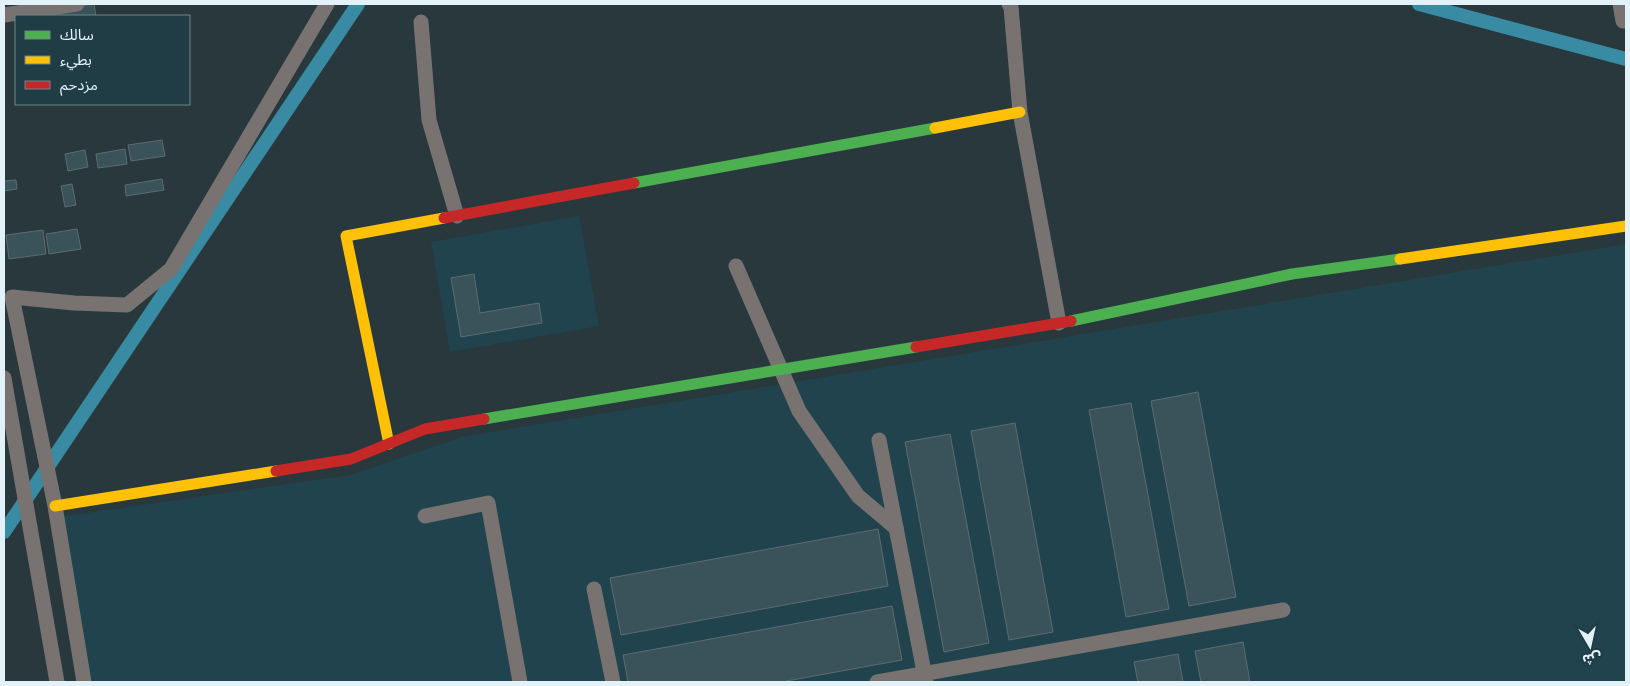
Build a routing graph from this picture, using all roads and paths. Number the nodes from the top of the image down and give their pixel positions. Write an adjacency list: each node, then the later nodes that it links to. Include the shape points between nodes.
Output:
1 (77, 4): 5 (street)
2 (327, 4): 17 (street, via 171,269 127,305 12,297)
3 (1009, 4): 8 (street)
4 (1620, 4): 6 (street)
5 (4, 15)
6 (1623, 21)
7 (421, 22): 9 (street, via 429,120)
8 (1020, 112): 9 (street); 12 (street)
9 (457, 216): 16 (street, via 346,236)
10 (1626, 226): 12 (street, via 1292,274)
11 (736, 266): 13 (street)
12 (1059, 323): 13 (street)
13 (781, 370): 16 (street, via 425,429); 19 (street, via 800,412 858,496)
14 (4, 378): 23 (street)
15 (879, 440): 19 (street)
16 (389, 444): 17 (street, via 351,459)
17 (55, 506): 24 (street)
18 (425, 516): 25 (street, via 488,503)
19 (896, 528): 22 (street)
20 (594, 589): 26 (street)
21 (1283, 610): 22 (street)
22 (925, 678): 27 (street)
23 (57, 682)
24 (84, 682)
25 (520, 682)
26 (613, 682)
27 (877, 682)

